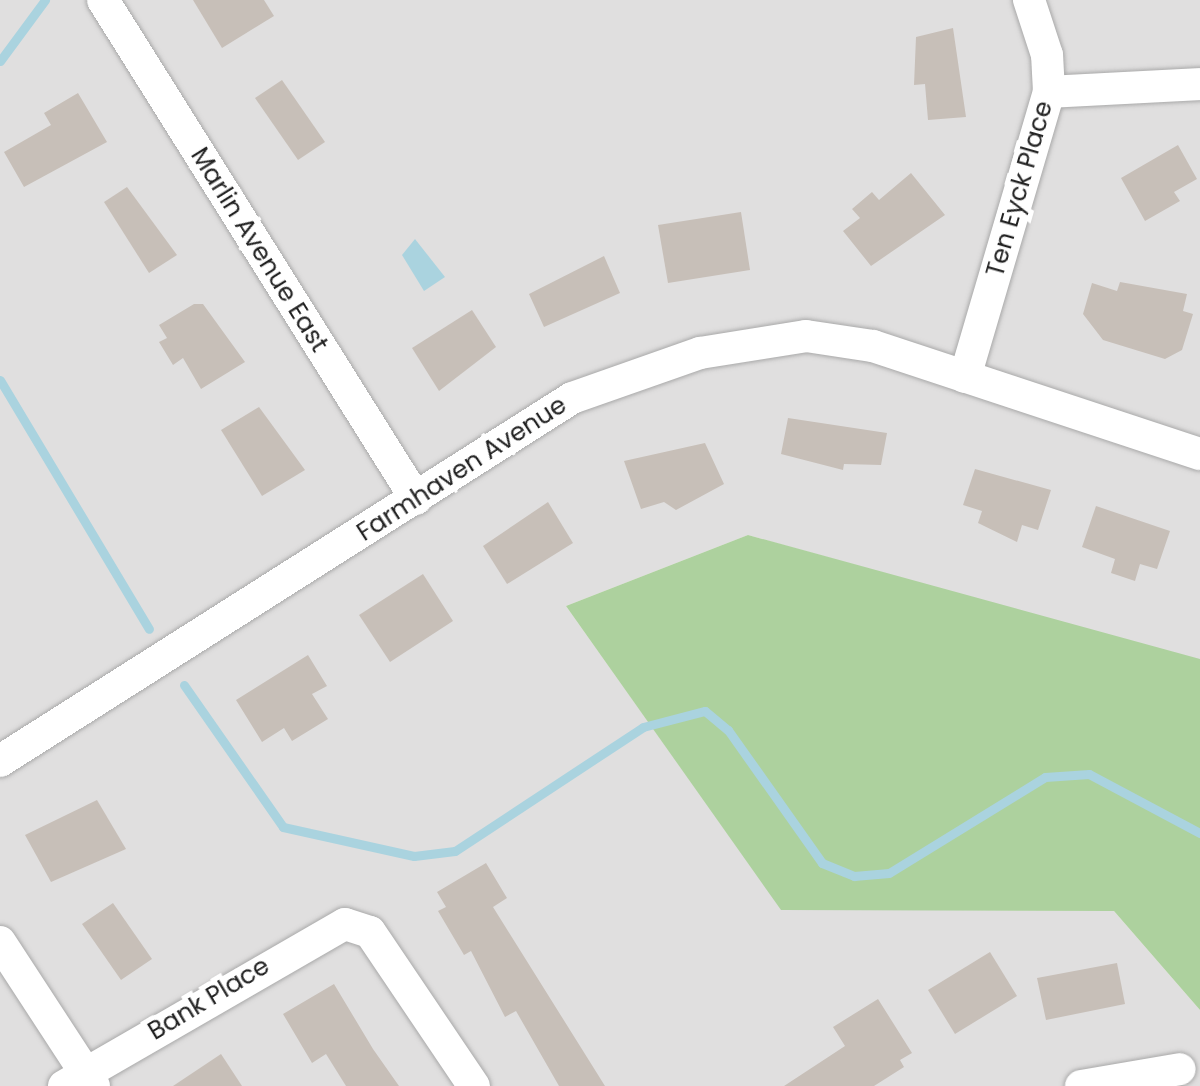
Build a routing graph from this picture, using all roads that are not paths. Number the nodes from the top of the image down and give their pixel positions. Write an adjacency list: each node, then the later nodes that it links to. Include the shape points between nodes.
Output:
1 (103, 0): 7 (street, Marlin Avenue East)
2 (1030, 0): 4 (street, Ten Eyck Place, via 1047,55)
3 (1200, 84): 4 (street)
4 (1049, 92): 5 (street, Ten Eyck Place)
5 (965, 378): 6 (street, Farmhaven Avenue); 7 (street, Farmhaven Avenue, via 873,346 806,336 700,353 572,398)
6 (1200, 454)
7 (416, 499): 8 (street, Farmhaven Avenue)
8 (0, 761)
9 (0, 942): 11 (street)
10 (1180, 1069): 13 (street)
11 (82, 1082): 12 (street, Bank Place, via 330,927 358,926 381,946)
12 (474, 1086)
13 (1081, 1086)

